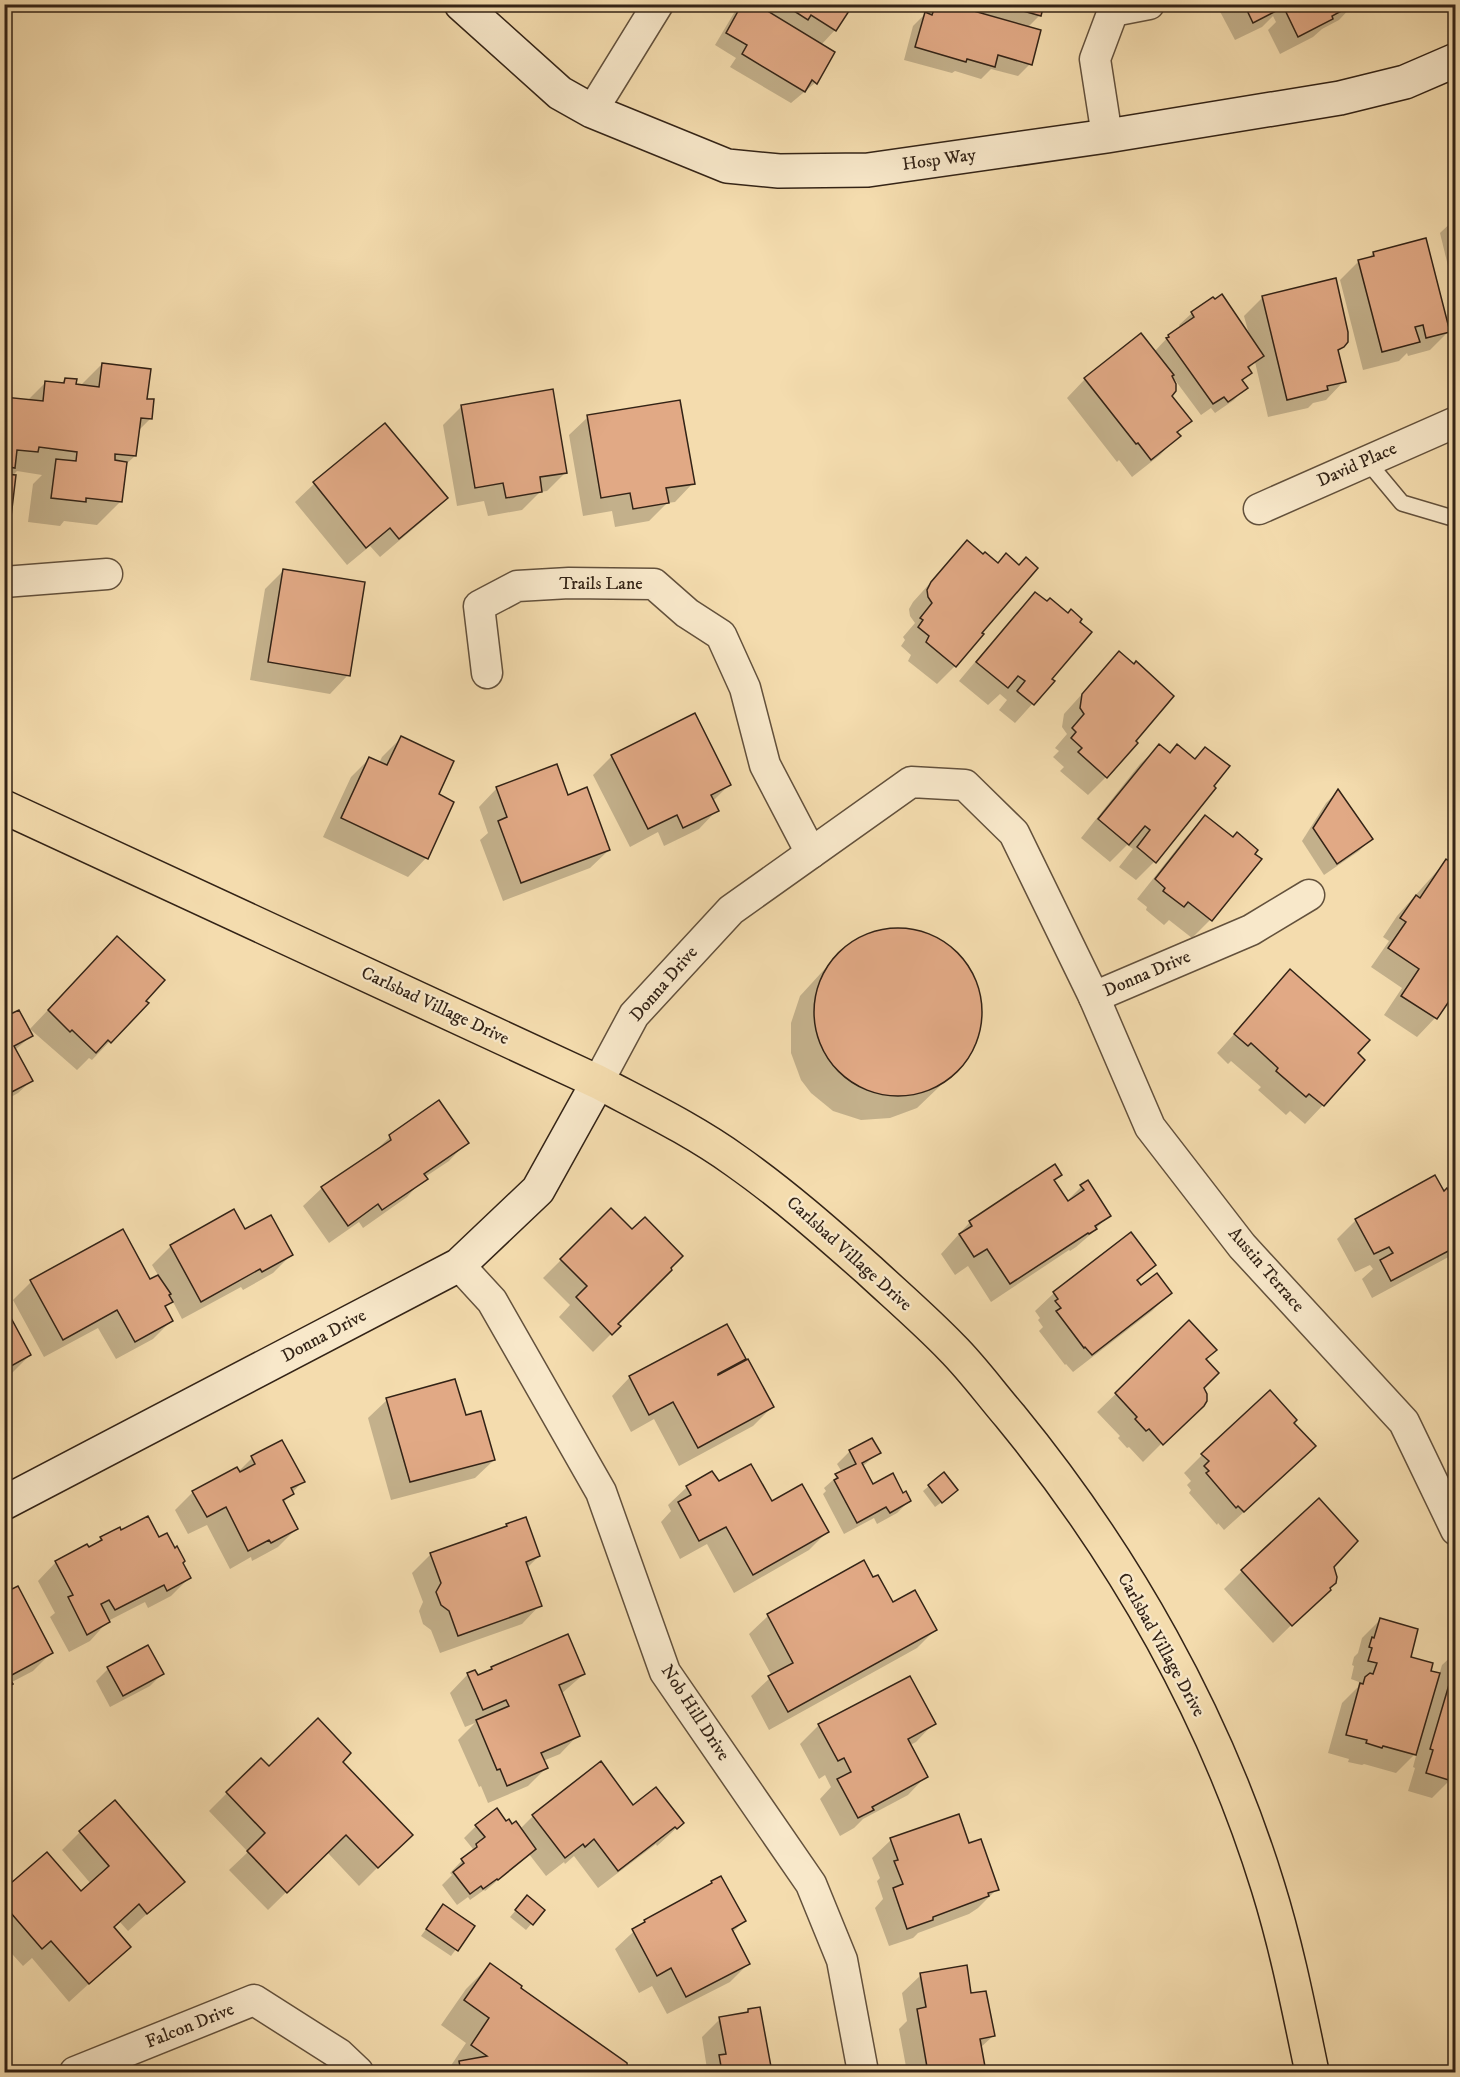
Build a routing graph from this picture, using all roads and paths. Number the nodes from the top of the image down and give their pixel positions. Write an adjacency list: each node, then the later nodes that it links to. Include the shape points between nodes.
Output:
1 (460, 4): 5 (street, Hosp Way, via 560,93)
2 (658, 4): 5 (street)
3 (1149, 4): 6 (street, via 1113,11 1095,59)
4 (1455, 60): 6 (street, Hosp Way, via 1405,81 1340,98)
5 (592, 111): 6 (street, Hosp Way, via 727,166 778,171 868,170)
6 (1107, 136)
7 (1455, 422): 8 (street, David Place)
8 (1367, 462): 9 (street, David Place); 10 (lane, via 1402,503)
9 (1259, 509)
10 (1455, 519)
11 (107, 574): 12 (street)
12 (4, 582)
13 (487, 673): 15 (street, Trails Lane, via 479,606 516,586 654,584 687,613 721,635 745,688 765,765)
14 (4, 807): 18 (main road, Carlsbad Village Drive)
15 (811, 853): 17 (street, Donna Drive, via 911,782 965,785 1014,834); 18 (street, Donna Drive, via 731,910 634,1015)
16 (1309, 895): 17 (street, Donna Drive, via 1251,930)
17 (1094, 997): 21 (street, Austin Terrace, via 1150,1127 1242,1246 1404,1422)
18 (598, 1082): 19 (street, Donna Drive, via 538,1190); 25 (main road, Carlsbad Village Drive, via 682,1126 786,1198 953,1349 1040,1453 1143,1605 1197,1707 1267,1885 1290,1966)
19 (459, 1264): 20 (street, Donna Drive); 24 (street, Nob Hill Drive, via 492,1301 601,1492 665,1672 811,1884 842,1960)
20 (4, 1503)
21 (1455, 1530)
22 (75, 2073): 23 (street, Falcon Drive, via 254,2000 339,2054)
23 (358, 2073)
24 (863, 2073)
25 (1312, 2073)

